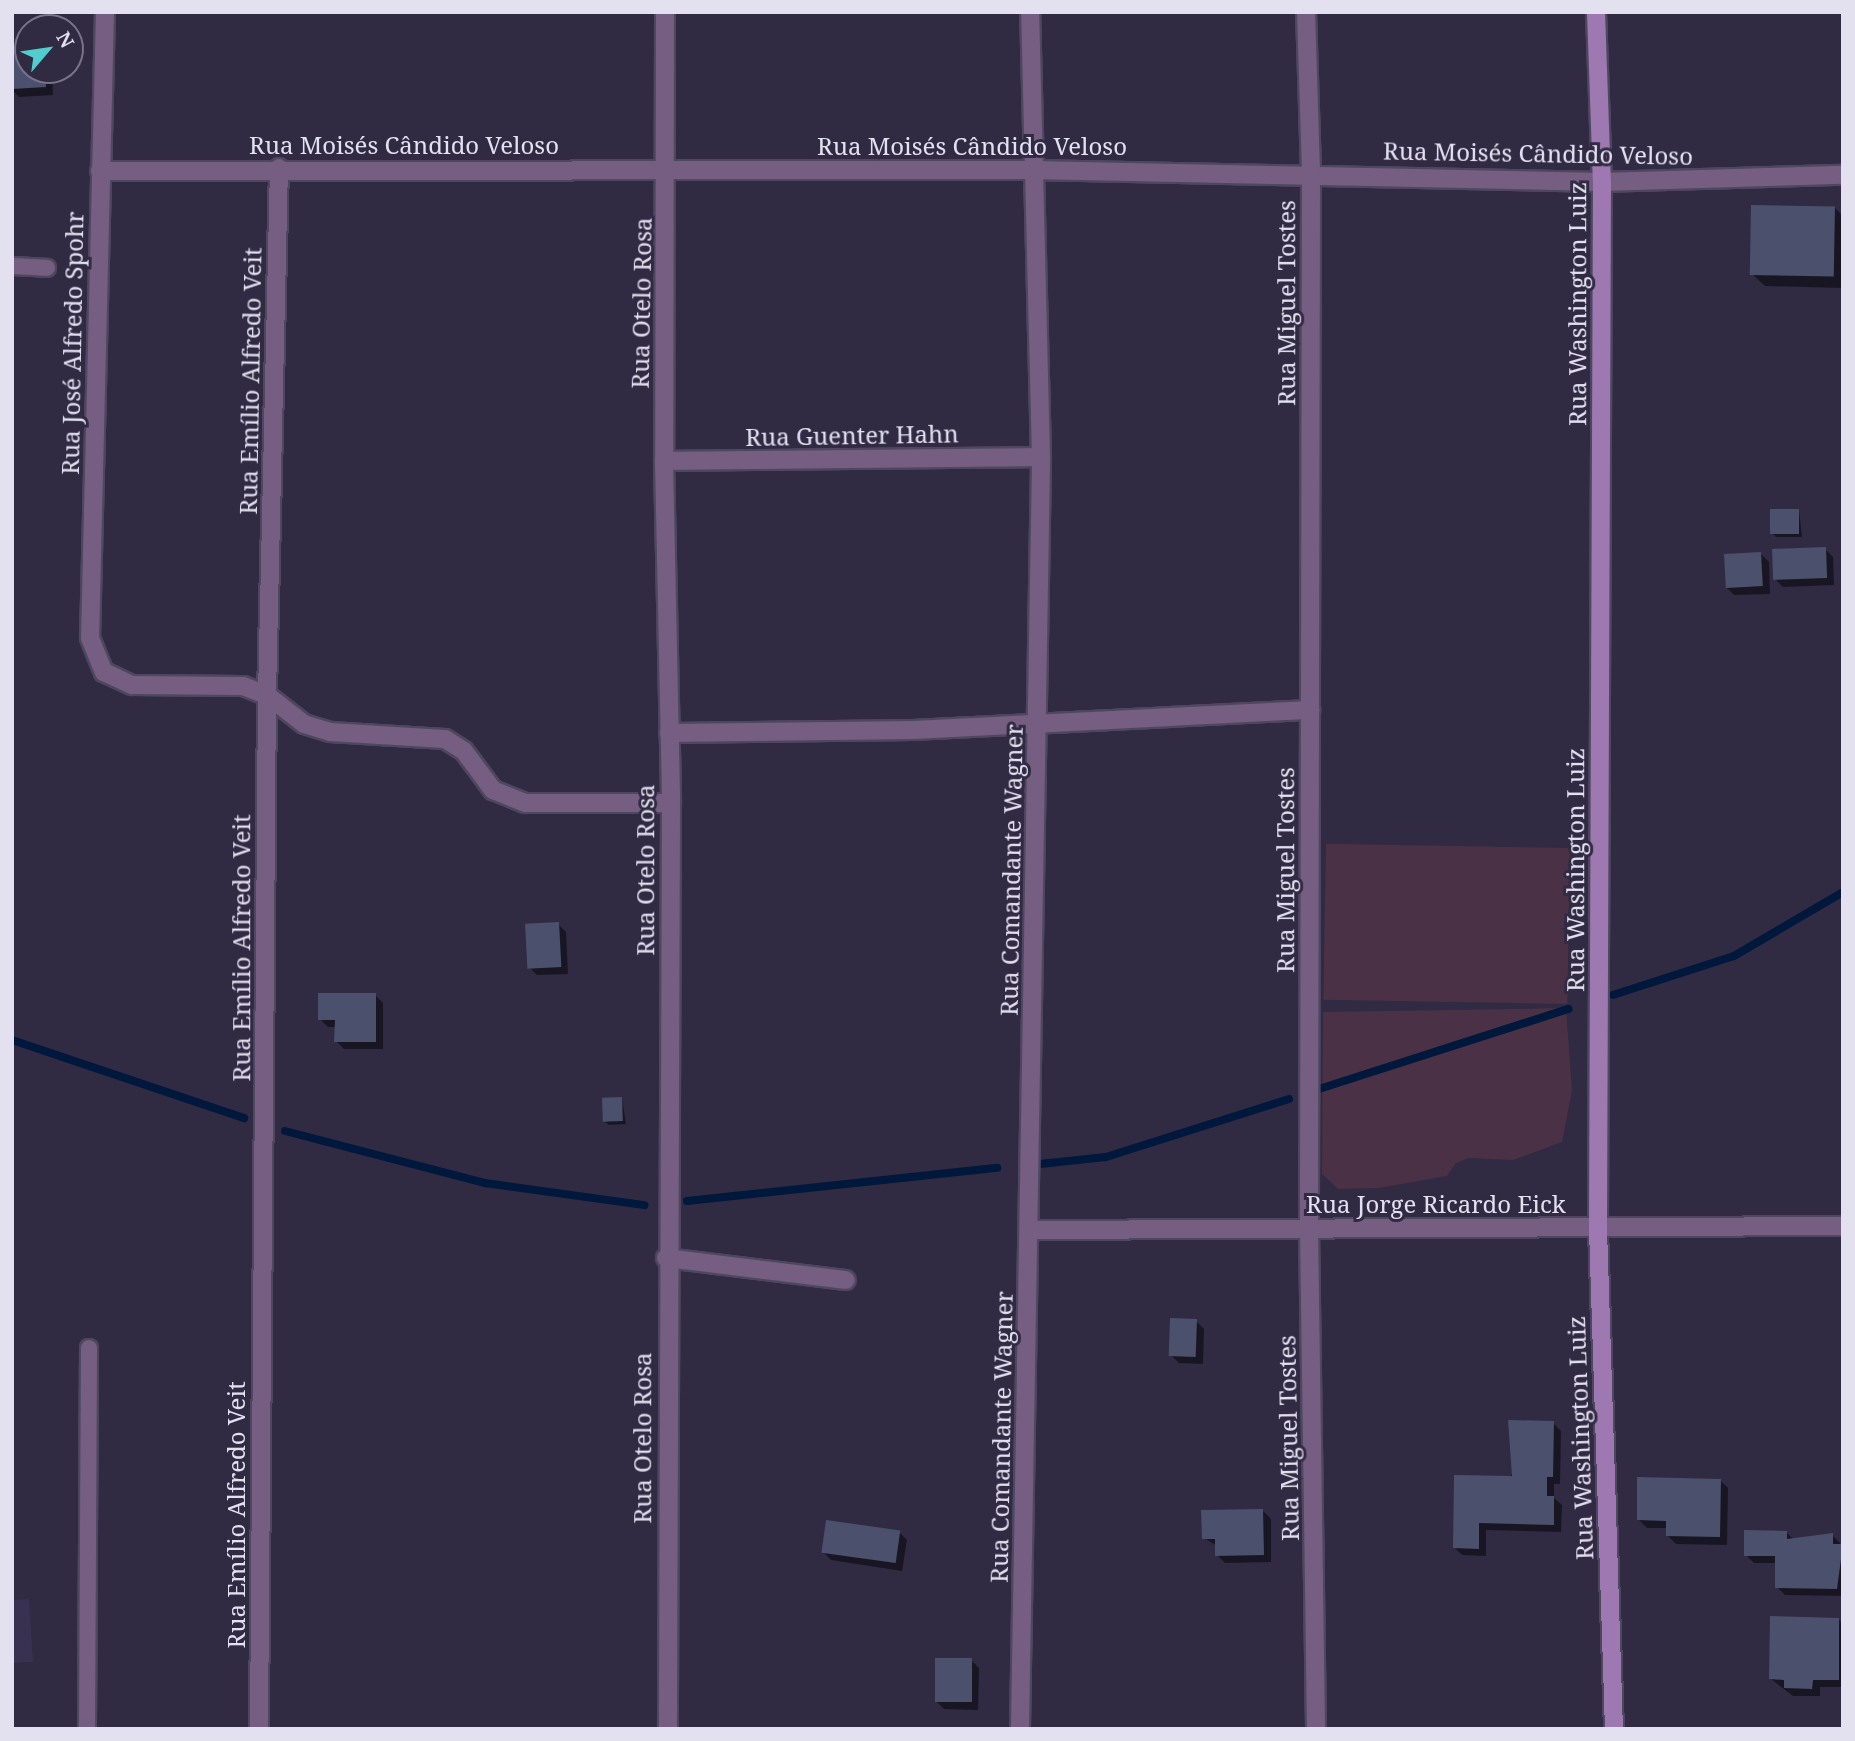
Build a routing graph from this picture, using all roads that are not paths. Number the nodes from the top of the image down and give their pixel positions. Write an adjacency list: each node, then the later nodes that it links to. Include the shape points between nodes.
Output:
1 (106, 12): 9 (street, Rua José Alfredo Spohr)
2 (665, 12): 7 (street, Rua Otelo Rosa)
3 (1030, 12): 8 (street, Rua Comandante Wagner)
4 (1306, 12): 10 (street, Rua Miguel Tostes)
5 (1596, 12): 12 (main road, Rua Washington Luiz)
6 (279, 168): 7 (street, Rua Moisés Cândido Veloso); 9 (street, Rua Moisés Cândido Veloso); 17 (street, Rua Emílio Alfredo Veit)
7 (667, 169): 8 (street, Rua Moisés Cândido Veloso); 16 (street, Rua Otelo Rosa)
8 (1033, 170): 10 (street, Rua Moisés Cândido Veloso); 15 (street, Rua Comandante Wagner)
9 (100, 171): 17 (street, Rua José Alfredo Spohr, via 90,638 104,671 132,685 243,686)
10 (1311, 174): 12 (street, Rua Moisés Cândido Veloso); 18 (street, Rua Miguel Tostes)
11 (1843, 175): 12 (street, Rua Moisés Cândido Veloso)
12 (1602, 182): 24 (main road, Rua Washington Luiz)
13 (12, 266): 14 (lane)
14 (47, 268)
15 (1041, 457): 16 (street, Rua Guenter Hahn); 19 (street, Rua Comandante Wagner)
16 (664, 461): 20 (street, Rua Otelo Rosa)
17 (267, 695): 21 (street, via 304,724 330,732 445,739 464,751 493,790 526,803); 30 (street, Rua Emílio Alfredo Veit)
18 (1310, 710): 19 (street); 23 (street, Rua Miguel Tostes)
19 (1038, 725): 20 (street); 25 (street, Rua Comandante Wagner)
20 (669, 733): 21 (street, Rua Otelo Rosa)
21 (671, 803): 26 (street, Rua Otelo Rosa)
22 (1843, 1226): 24 (street, Rua Jorge Ricardo Eick)
23 (1309, 1228): 24 (street, Rua Jorge Ricardo Eick); 25 (street, Rua Jorge Ricardo Eick); 33 (street, Rua Miguel Tostes)
24 (1598, 1229): 34 (main road, Rua Washington Luiz)
25 (1029, 1230): 32 (street, Rua Comandante Wagner)
26 (666, 1258): 27 (street); 31 (street, Rua Otelo Rosa)
27 (846, 1280)
28 (89, 1348): 29 (lane)
29 (87, 1729)
30 (259, 1729)
31 (668, 1729)
32 (1020, 1729)
33 (1316, 1729)
34 (1614, 1729)

